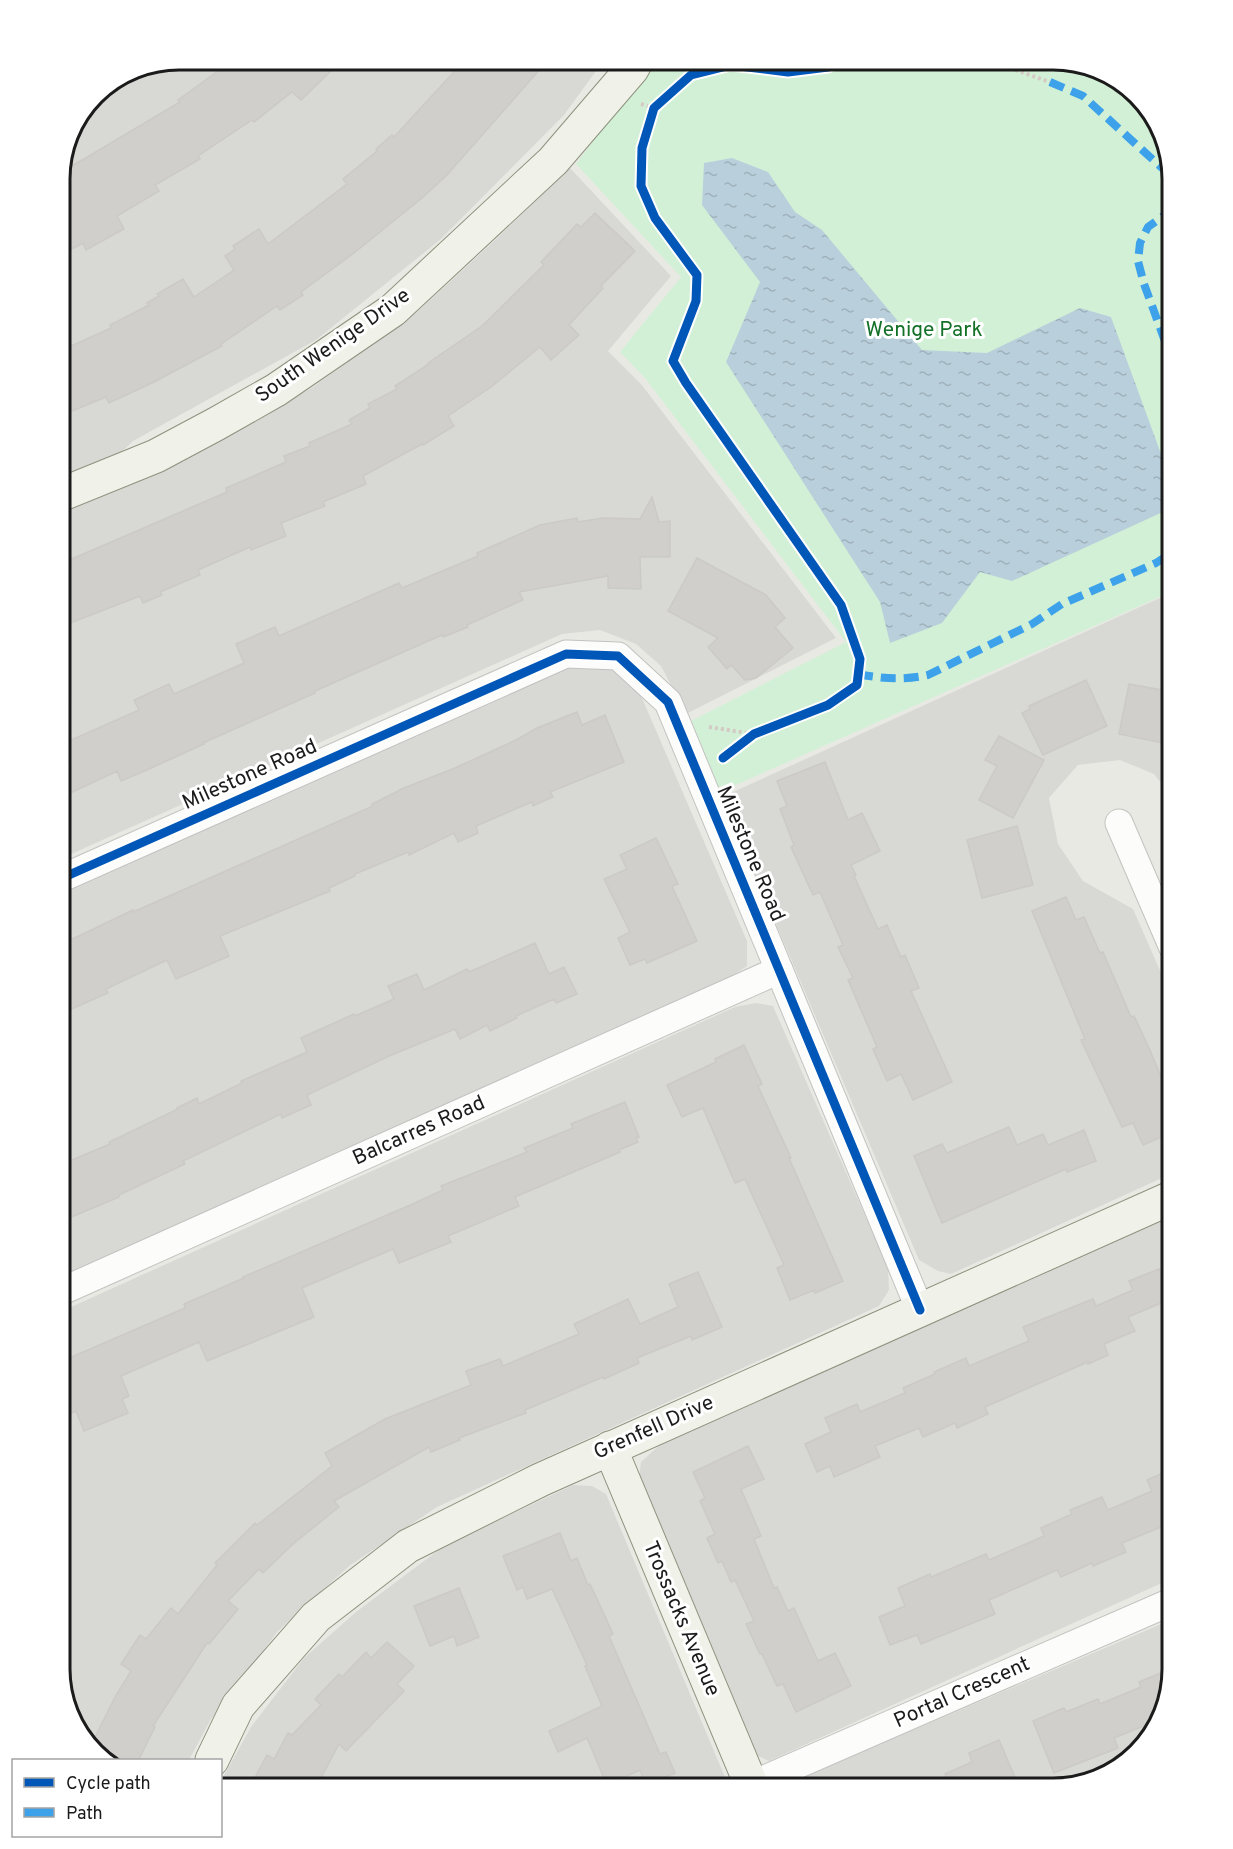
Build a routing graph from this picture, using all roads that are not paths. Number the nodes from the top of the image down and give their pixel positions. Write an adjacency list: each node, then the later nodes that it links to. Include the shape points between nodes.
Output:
1 (631, 71): 2 (street, South Wenige Drive, via 553,161 393,310 276,390 216,424 156,456)
2 (71, 491)
3 (1119, 823): 5 (street)
4 (71, 874): 6 (street, Milestone Road, via 566,654 618,656 668,702)
5 (1162, 923)
6 (779, 970): 8 (street, Balcarres Road); 9 (street, Milestone Road)
7 (1162, 1202): 9 (street, Grenfell Drive)
8 (70, 1287)
9 (920, 1310): 10 (street, Grenfell Drive)
10 (610, 1448): 12 (street, Grenfell Drive, via 408,1546 316,1617 238,1706); 13 (street, Trossacks Avenue)
11 (1162, 1606): 14 (street, Portal Crescent)
12 (213, 1759)
13 (748, 1778)
14 (772, 1778)

